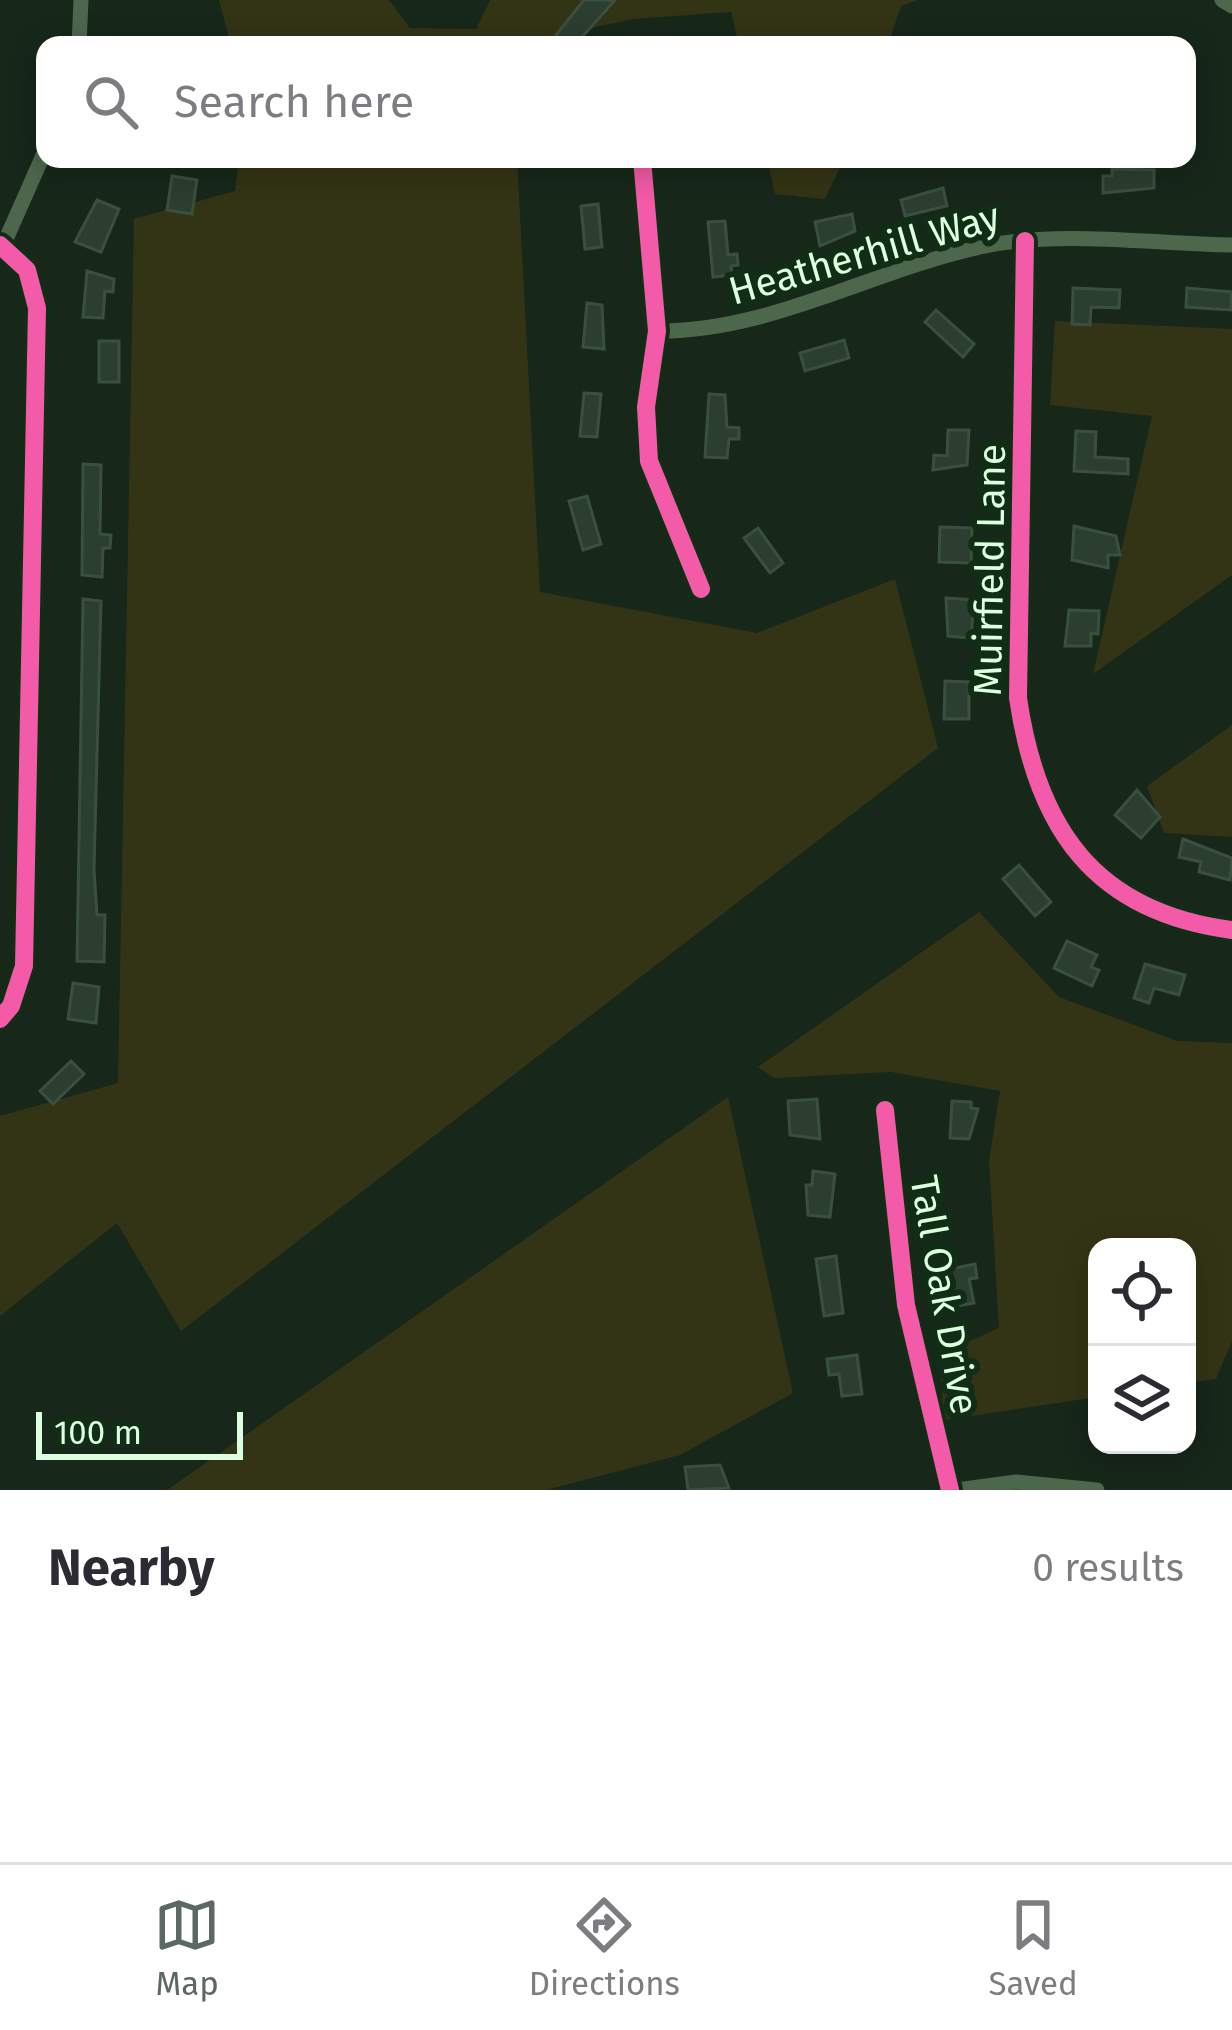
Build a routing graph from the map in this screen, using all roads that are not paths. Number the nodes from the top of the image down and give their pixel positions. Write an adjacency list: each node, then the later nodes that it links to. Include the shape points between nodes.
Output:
1 (81, 0): 4 (street)
2 (1222, 0): 3 (street)
3 (1232, 6)
4 (79, 36)
5 (37, 168): 8 (street)
6 (643, 168): 10 (street)
7 (1025, 241): 9 (street, Heatherhill Way); 10 (street, Heatherhill Way, via 967,250 723,328); 12 (street, Muirfield Lane, via 1018,698 1026,755 1047,814 1084,861 1157,910)
8 (1, 245): 13 (street, via 27,270 37,308 24,966)
9 (1232, 245)
10 (657, 331): 11 (street, via 646,407 650,461)
11 (701, 590)
12 (1232, 930)
13 (0, 1019)
14 (885, 1110): 15 (street, Tall Oak Drive, via 906,1306)
15 (954, 1490): 16 (street, via 1016,1482)
16 (1097, 1490)

